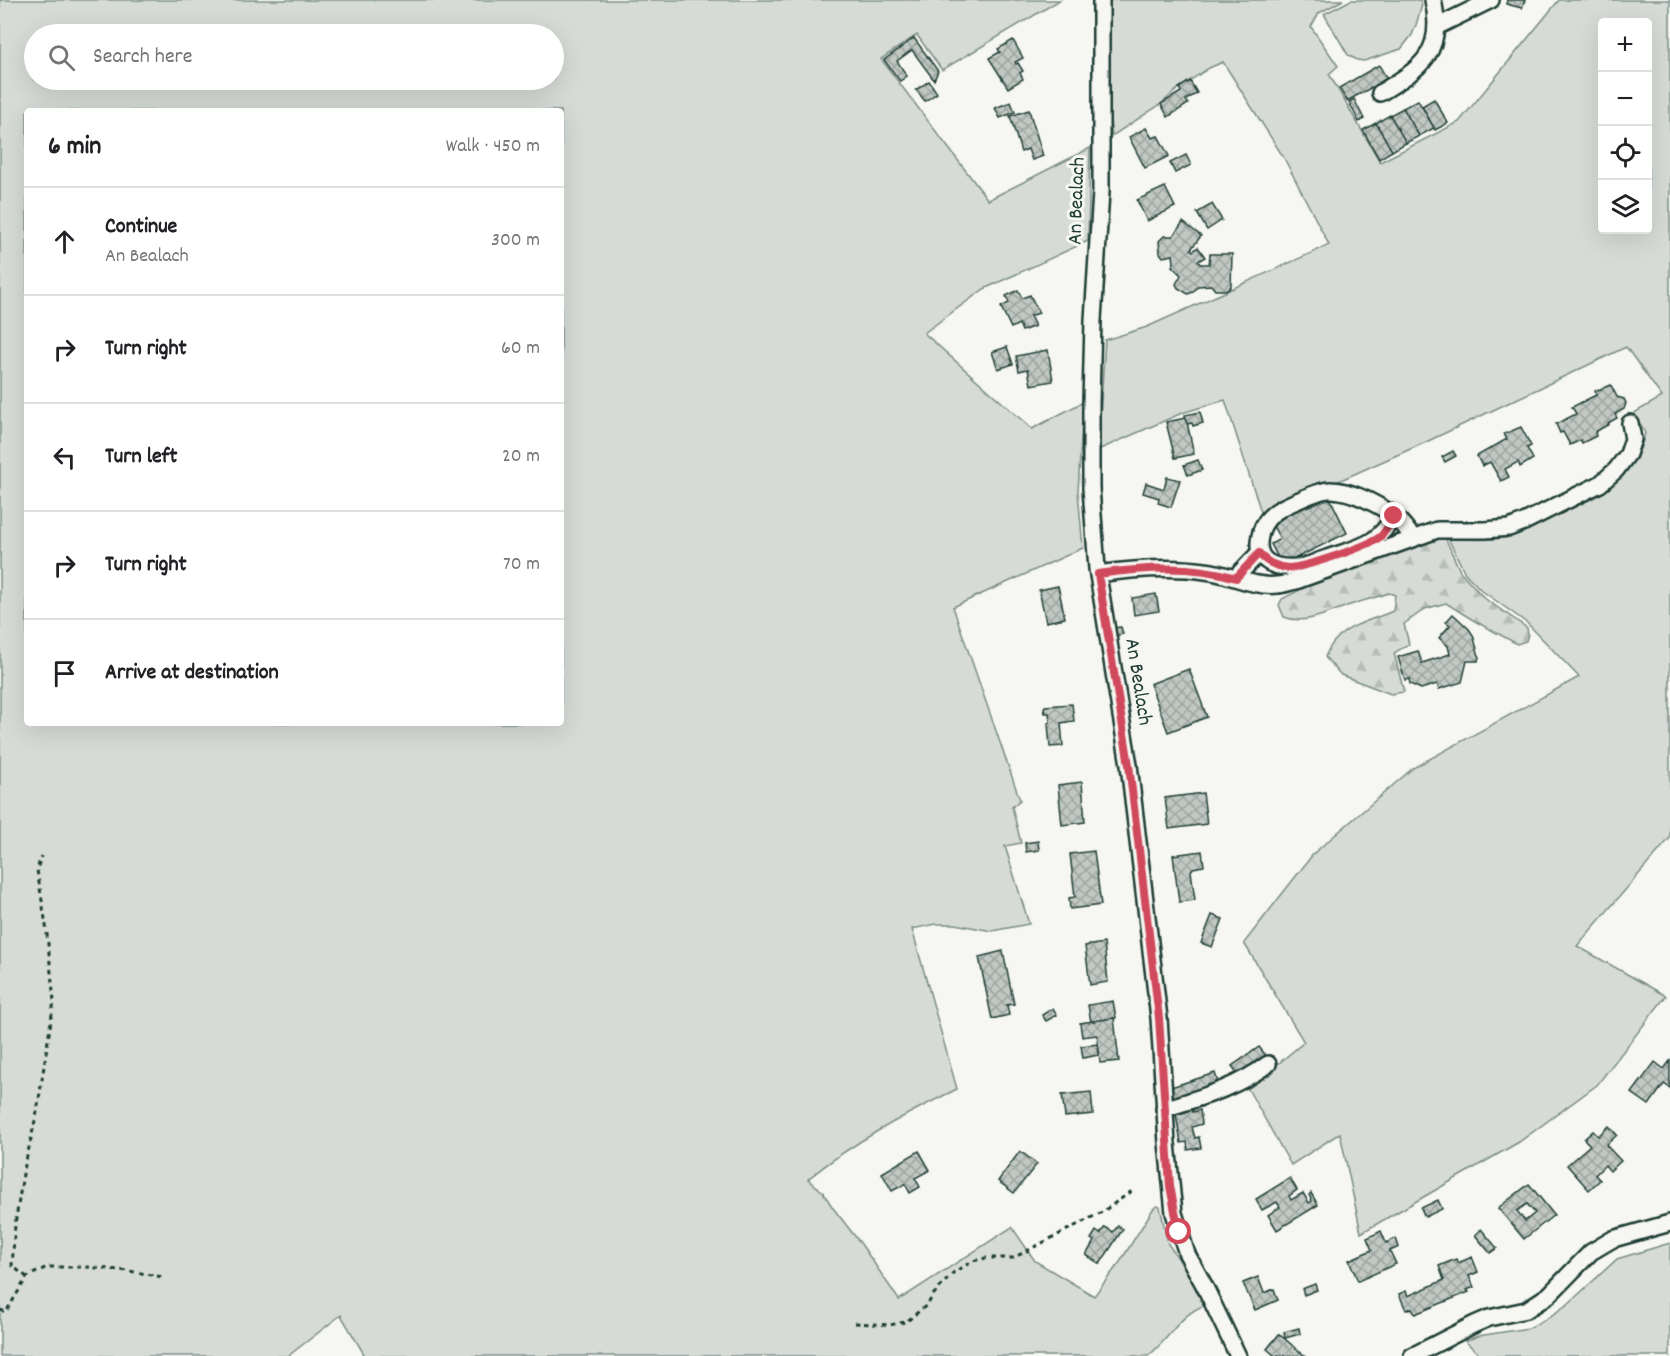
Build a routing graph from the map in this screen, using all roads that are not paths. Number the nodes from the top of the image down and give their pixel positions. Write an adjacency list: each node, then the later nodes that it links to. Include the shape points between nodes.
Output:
1 (1101, 0): 10 (street, An Bealach, via 1101,192 1091,403 1091,488)
2 (1433, 0): 4 (street)
3 (1491, 0): 4 (street)
4 (1436, 27): 5 (street, via 1433,47 1419,68)
5 (1380, 93)
6 (1630, 423): 8 (street, via 1633,439 1628,454 1600,484 1509,528 1437,530)
7 (1394, 516): 8 (street); 9 (street, via 1375,540 1300,567 1276,566); 9 (street, via 1373,502 1350,494 1321,491 1287,505 1267,519)
8 (1413, 538): 11 (street, via 1296,581 1277,585)
9 (1259, 553): 11 (street)
10 (1098, 574): 11 (street, via 1181,569); 13 (street, An Bealach, via 1129,765 1159,1018)
11 (1236, 578)
12 (1268, 1064): 13 (street, via 1225,1090)
13 (1164, 1109): 15 (street, An Bealach, via 1170,1186 1179,1232)
14 (1670, 1223): 16 (street, via 1613,1239 1591,1252 1550,1295 1526,1310 1482,1321)
15 (1238, 1356)
16 (1412, 1356)

